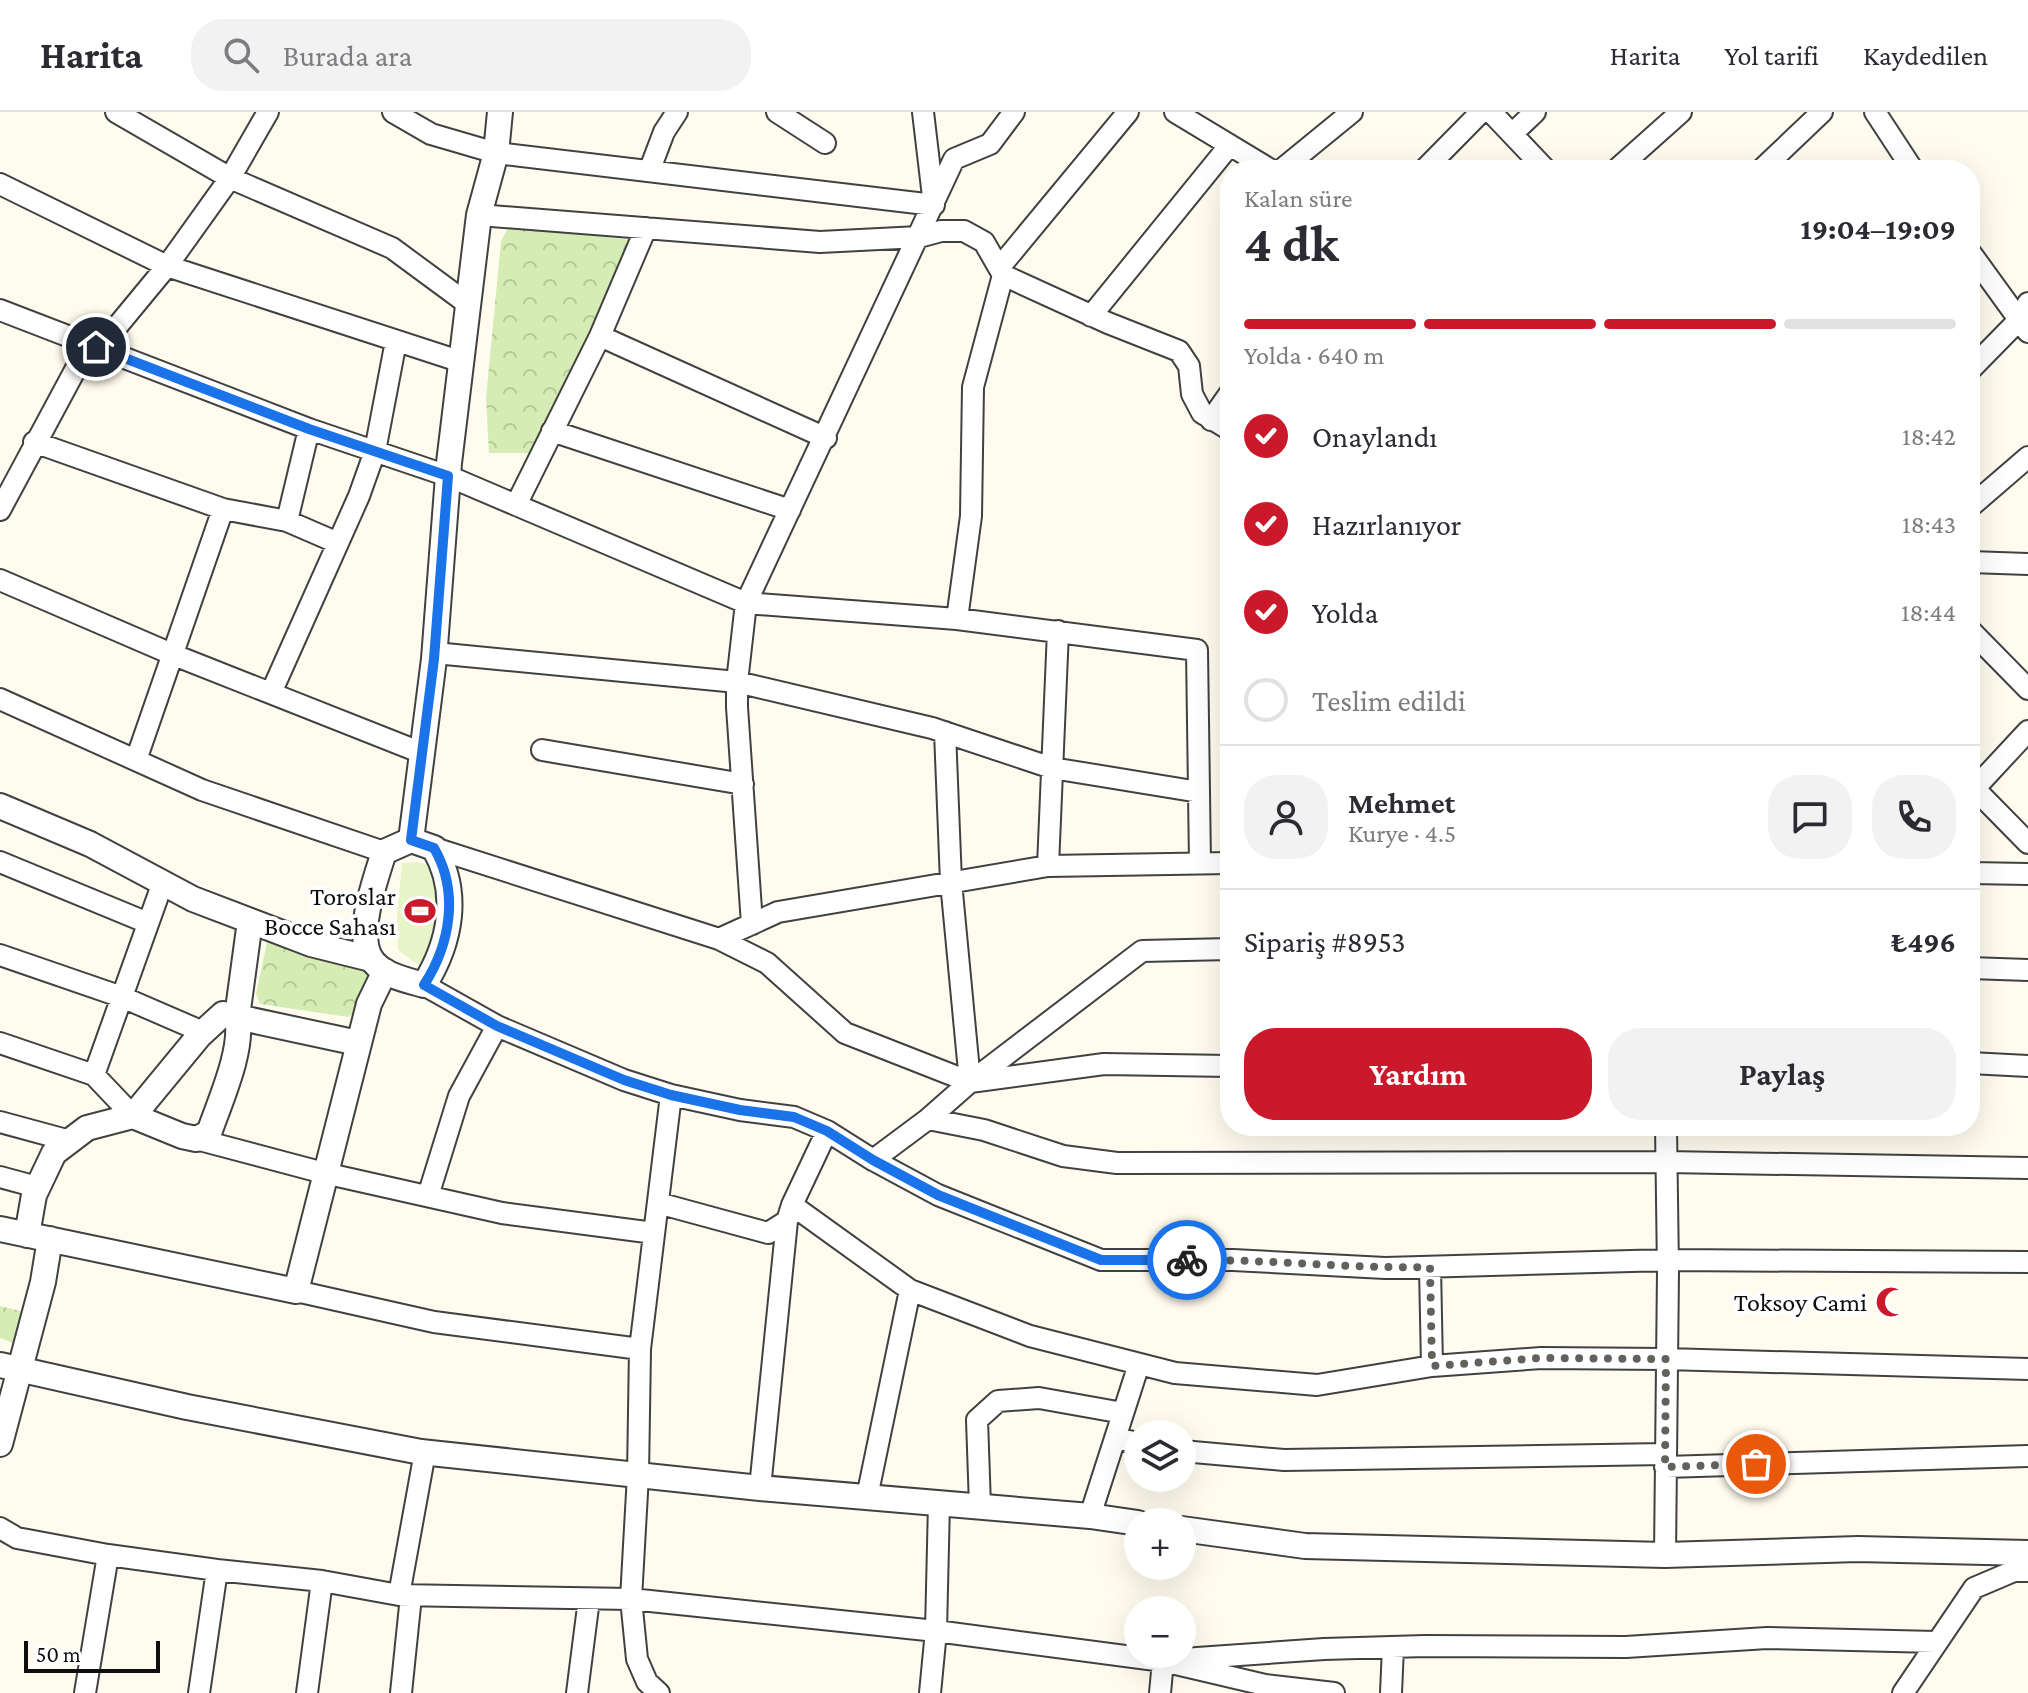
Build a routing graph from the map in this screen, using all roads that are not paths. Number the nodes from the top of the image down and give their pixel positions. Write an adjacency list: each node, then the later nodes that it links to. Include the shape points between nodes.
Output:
1 (116, 112): 31 (street)
2 (268, 112): 31 (street)
3 (500, 112): 22 (street)
4 (677, 112): 30 (street)
5 (777, 112): 20 (street)
6 (923, 112): 33 (street)
7 (1014, 112): 33 (street, via 990,144 954,159)
8 (1128, 112): 39 (street)
9 (1175, 112): 21 (street)
10 (1352, 112): 18 (street)
11 (1481, 112): 25 (street)
12 (1491, 112): 19 (street)
13 (1535, 112): 19 (street)
14 (1681, 112): 27 (street)
15 (1822, 112): 28 (street)
16 (1875, 112): 29 (street)
17 (400, 114): 22 (street, via 431,134)
18 (1329, 119): 24 (street)
19 (1512, 134): 26 (street)
20 (825, 143)
21 (1229, 146): 23 (street); 42 (street)
22 (496, 153): 30 (street); 34 (street)
23 (1254, 160)
24 (1290, 160)
25 (1434, 160)
26 (1537, 160)
27 (1627, 160)
28 (1772, 160)
29 (1903, 160)
30 (650, 169): 33 (street)
31 (230, 178): 38 (street); 40 (street, via 392,248)
32 (0, 184): 38 (street)
33 (934, 205): 36 (street)
34 (479, 215): 35 (street); 40 (street)
35 (646, 228): 36 (street, via 820,242); 44 (street)
36 (919, 237): 39 (street, via 964,231 984,242); 54 (street)
37 (1980, 264): 43 (street)
38 (167, 266): 45 (street); 46 (street)
39 (1001, 271): 42 (street); 70 (street, via 973,387 971,516)
40 (468, 304): 48 (street)
41 (0, 310): 46 (street)
42 (1091, 316): 50 (street, via 1179,351 1189,366 1192,394)
43 (2025, 319): 47 (street)
44 (600, 336): 53 (street); 54 (street)
45 (396, 341): 48 (street); 56 (street)
46 (96, 347): 52 (street); 55 (street, via 80,361)
47 (1980, 361)
48 (462, 362): 58 (street)
49 (1220, 407): 50 (street)
50 (1211, 420): 51 (street)
51 (1220, 425)
52 (309, 429): 56 (street); 64 (street)
53 (552, 431): 60 (street); 63 (street)
54 (826, 438): 63 (street)
55 (34, 442): 61 (street); 62 (street)
56 (375, 451): 58 (street); 65 (street)
57 (2028, 457): 59 (street)
58 (448, 476): 60 (street); 73 (street)
59 (1980, 498)
60 (516, 505): 69 (street)
61 (223, 509): 64 (street); 74 (street)
62 (0, 510)
63 (790, 510): 69 (street)
64 (287, 521): 65 (street)
65 (338, 543): 79 (street)
66 (1980, 562): 67 (street)
67 (2028, 564)
68 (0, 580): 74 (street)
69 (746, 603): 70 (street); 77 (street)
70 (957, 619): 71 (street)
71 (1058, 631): 86 (street); 89 (street, via 1197,650)
72 (1980, 643): 75 (street)
73 (435, 653): 77 (street); 84 (street)
74 (174, 655): 79 (street); 85 (street)
75 (2003, 664): 76 (street); 78 (street)
76 (2028, 666)
77 (737, 682): 82 (street); 88 (street)
78 (2028, 689)
79 (271, 693): 84 (street)
80 (0, 699): 85 (street)
81 (2028, 731): 87 (street)
82 (945, 732): 86 (street); 102 (street)
83 (542, 750): 88 (street)
84 (422, 753): 93 (street)
85 (136, 760): 94 (street, via 202,790)
86 (1052, 768): 89 (street); 98 (street)
87 (1980, 778)
88 (743, 784): 105 (street)
89 (1199, 792): 96 (street)
90 (1980, 794): 92 (street)
91 (0, 806): 101 (street)
92 (2028, 843)
93 (423, 844): 94 (street); 106 (street); 112 (street, via 445,867 451,893 438,964)
94 (384, 852): 109 (street, via 365,943)
95 (0, 862): 104 (street)
96 (1200, 863): 97 (street); 98 (street)
97 (1220, 863)
98 (1048, 866): 102 (street)
99 (1980, 873): 100 (street)
100 (2028, 874)
101 (163, 882): 103 (street); 104 (street)
102 (951, 882): 105 (street, via 778,912); 123 (street)
103 (250, 921): 109 (street); 114 (street)
104 (148, 923): 113 (street)
105 (752, 924): 106 (street)
106 (719, 939): 123 (street, via 767,963 845,1033)
107 (1220, 949): 123 (street, via 1142,951)
108 (0, 955): 113 (street)
109 (378, 965): 112 (street, via 399,979); 118 (street)
110 (1980, 968): 111 (street)
111 (2028, 970)
112 (424, 985): 115 (street)
113 (122, 997): 116 (street); 122 (street)
114 (237, 1017): 116 (street, via 223,1014); 118 (street); 130 (street, via 240,1030 209,1133)
115 (497, 1026): 124 (street); 138 (street, via 459,1096)
116 (203, 1032): 125 (street)
117 (0, 1043): 122 (street)
118 (358, 1043): 135 (street)
119 (1980, 1064): 121 (street)
120 (1220, 1066): 123 (street, via 1104,1064)
121 (2028, 1066)
122 (94, 1075): 125 (street)
123 (970, 1082): 126 (street)
124 (671, 1095): 128 (street, via 794,1117); 139 (street)
125 (133, 1116): 130 (street); 131 (street, via 87,1128)
126 (928, 1119): 132 (street); 133 (street, via 984,1130 1063,1156 1117,1163)
127 (0, 1122): 131 (street)
128 (827, 1131): 132 (street); 140 (street)
129 (1666, 1136): 133 (street)
130 (196, 1139): 135 (street)
131 (70, 1141): 137 (street, via 54,1153)
132 (873, 1160): 146 (street, via 938,1195 1101,1260)
133 (1666, 1162): 134 (street); 144 (street)
134 (2028, 1168)
135 (324, 1173): 138 (street); 148 (street)
136 (0, 1177): 137 (street)
137 (37, 1187): 143 (street)
138 (428, 1196): 142 (street, via 502,1213)
139 (658, 1203): 140 (street, via 768,1233); 142 (street)
140 (789, 1213): 147 (street); 164 (street)
141 (0, 1229): 143 (street)
142 (654, 1233): 149 (street)
143 (39, 1237): 148 (street); 153 (street, via 43,1282)
144 (1667, 1260): 145 (street); 146 (street); 150 (street)
145 (2028, 1262)
146 (1430, 1267): 152 (street)
147 (910, 1290): 151 (street, via 1030,1336); 165 (street)
148 (296, 1291): 149 (street, via 434,1322)
149 (640, 1349): 163 (street)
150 (1666, 1359): 152 (street, via 1541,1358); 154 (street); 162 (street)
151 (1139, 1364): 152 (street, via 1175,1373 1317,1385); 155 (street)
152 (1432, 1366)
153 (10, 1367): 158 (street); 159 (street)
154 (2028, 1369)
155 (1123, 1413): 156 (street); 167 (street, via 1039,1398 998,1401 977,1420)
156 (1115, 1438): 157 (street); 168 (street)
157 (1124, 1440)
158 (0, 1444)
159 (425, 1452): 163 (street); 178 (street)
160 (1196, 1452): 162 (street, via 1284,1460)
161 (2028, 1456): 162 (street)
162 (1665, 1461): 174 (street)
163 (638, 1475): 164 (street); 180 (street)
164 (760, 1488): 165 (street)
165 (867, 1497): 166 (street)
166 (939, 1503): 167 (street); 181 (street)
167 (980, 1506): 168 (street)
168 (1090, 1516): 169 (street)
169 (1124, 1521)
170 (0, 1528): 173 (street, via 17,1538)
171 (1196, 1531): 174 (street, via 1305,1546)
172 (2028, 1553): 174 (street, via 1858,1549)
173 (108, 1555): 175 (street); 188 (street)
174 (1665, 1555)
175 (217, 1570): 177 (street); 189 (street)
176 (2028, 1571): 182 (street, via 2014,1571 1974,1588)
177 (322, 1581): 178 (street); 190 (street)
178 (405, 1595): 179 (street); 191 (street)
179 (589, 1599): 180 (street); 192 (street)
180 (631, 1599): 181 (street); 193 (street, via 637,1659 647,1682)
181 (936, 1631): 184 (street); 194 (street)
182 (1936, 1642): 183 (street, via 1767,1638 1626,1647); 198 (street)
183 (1393, 1647): 185 (street); 197 (street)
184 (1124, 1656)
185 (1196, 1659)
186 (1162, 1668): 195 (street)
187 (1193, 1668): 196 (street, via 1265,1685)
188 (85, 1693)
189 (199, 1693)
190 (307, 1693)
191 (401, 1693)
192 (577, 1693)
193 (659, 1693)
194 (930, 1693)
195 (1160, 1693)
196 (1334, 1693)
197 (1391, 1693)
198 (1903, 1693)

